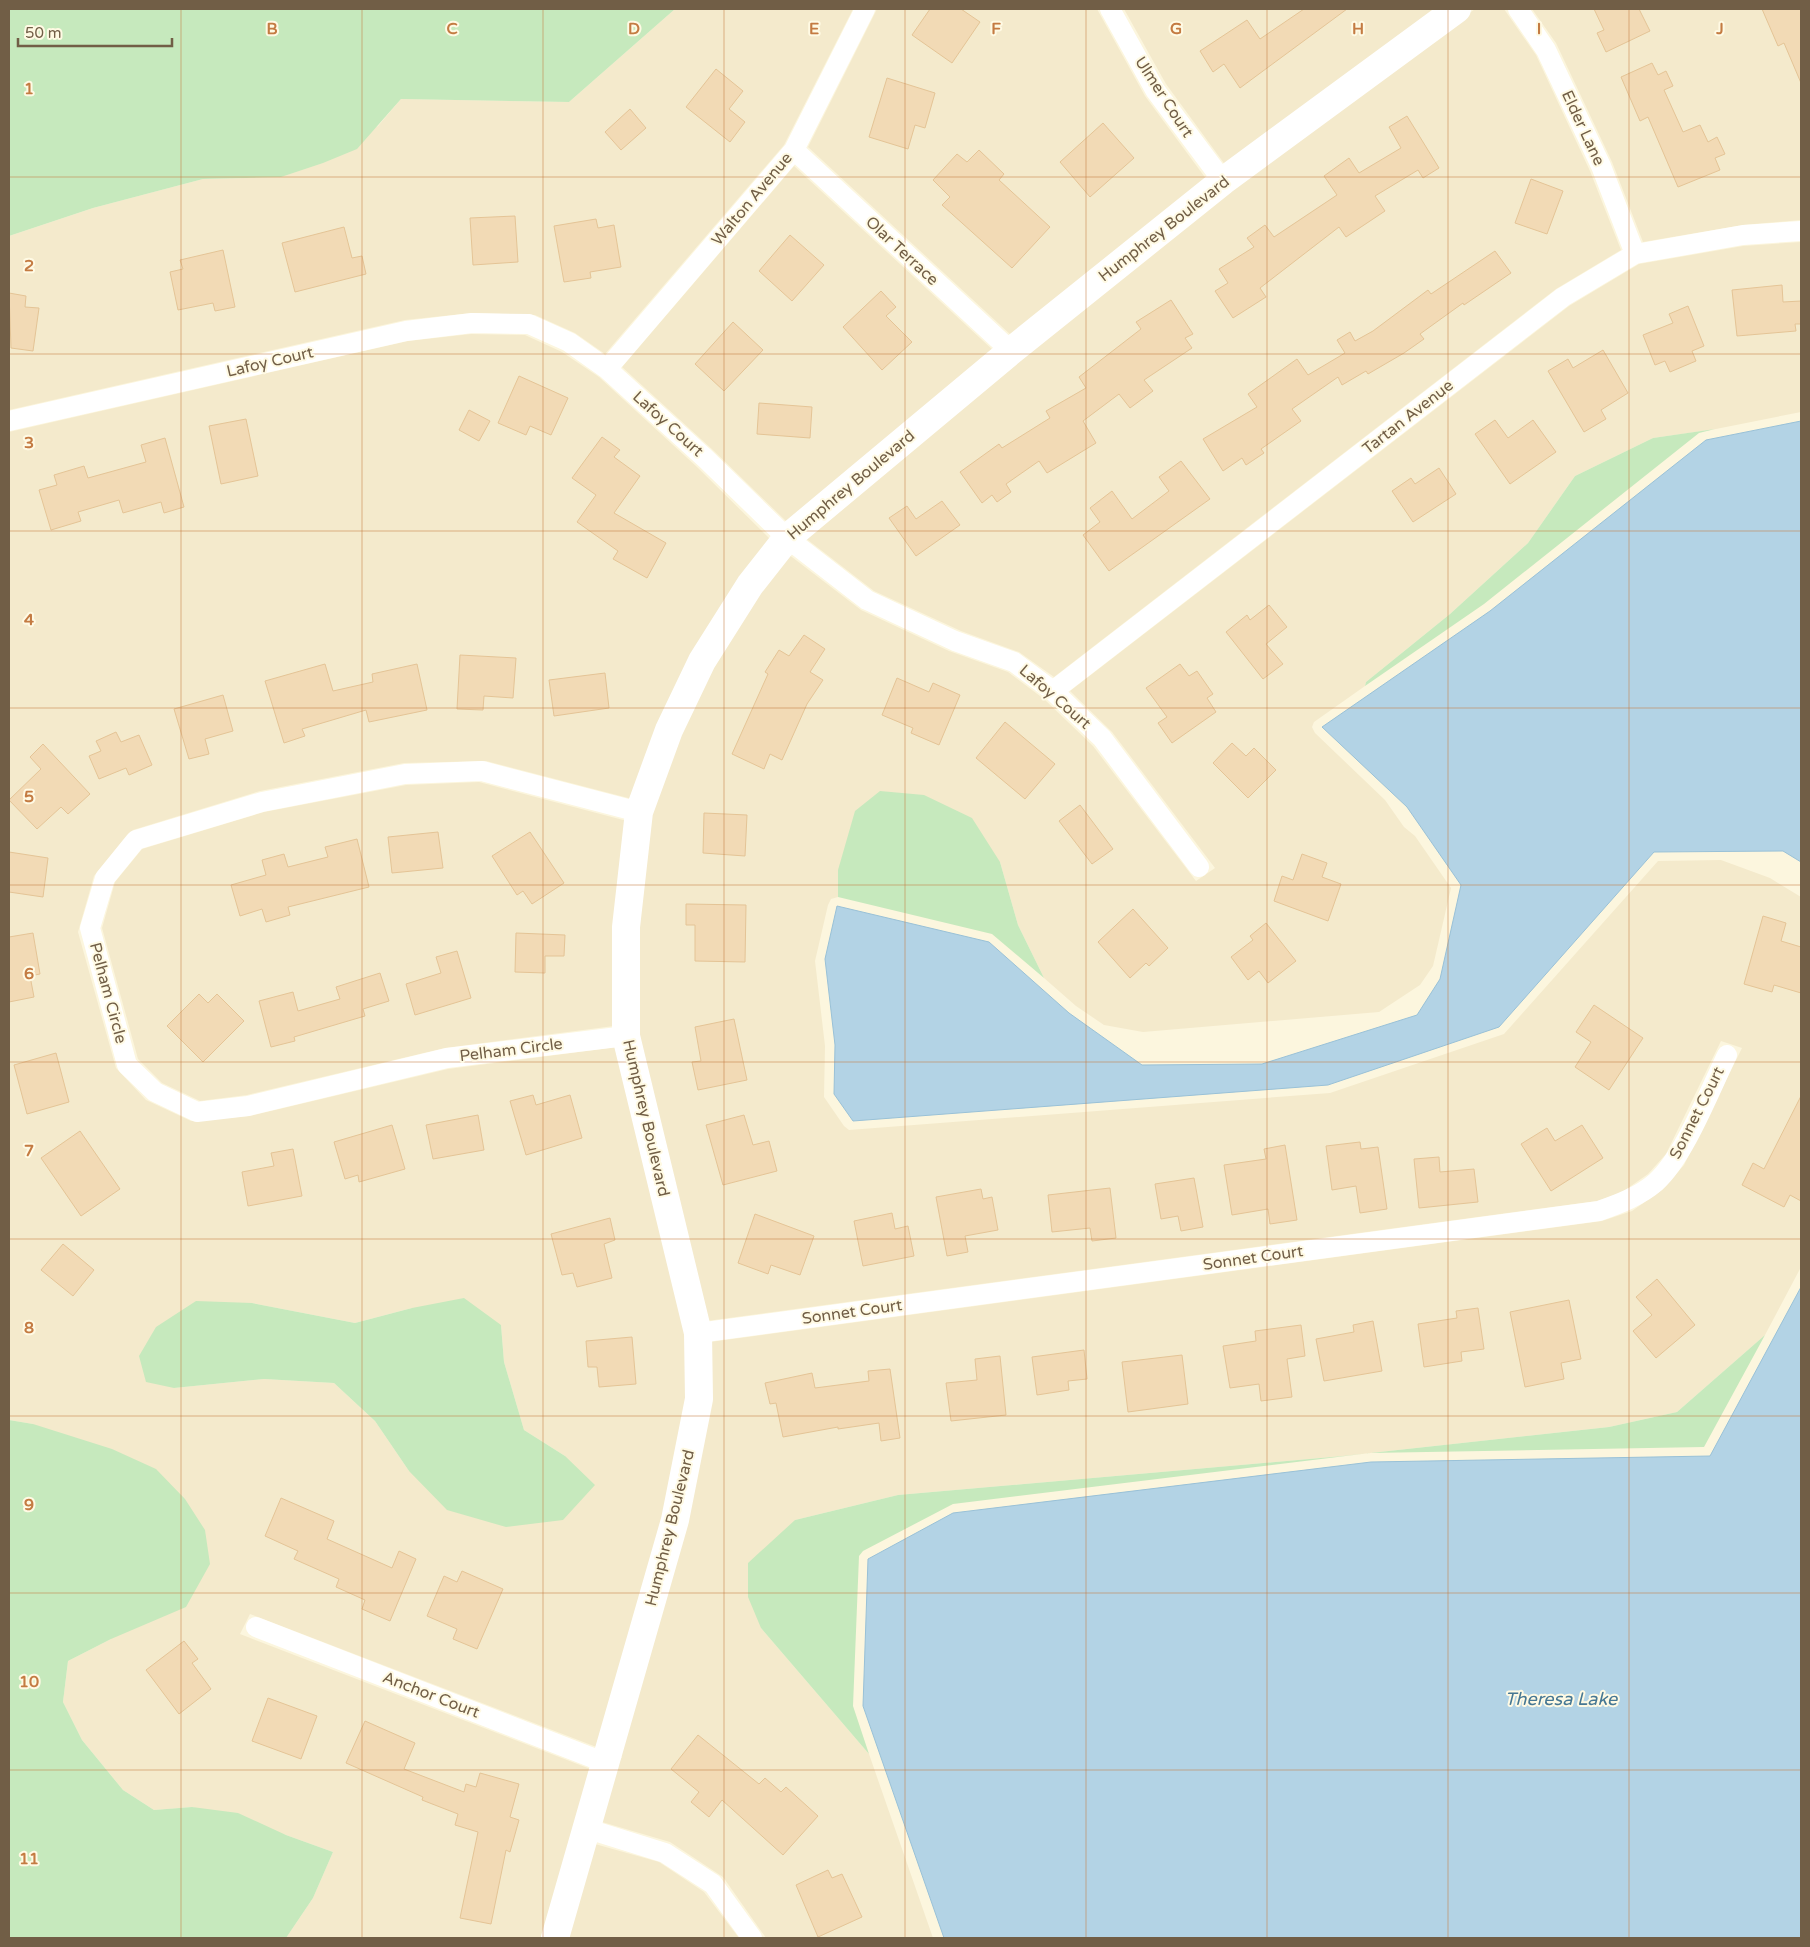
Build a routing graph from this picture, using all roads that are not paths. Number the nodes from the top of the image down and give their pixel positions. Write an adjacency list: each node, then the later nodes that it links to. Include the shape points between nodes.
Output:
1 (865, 9): 5 (street, Walton Avenue)
2 (1110, 9): 6 (street, Ulmer Court, via 1156,90)
3 (1457, 9): 6 (street, Humphrey Boulevard)
4 (1518, 9): 8 (street, Elder Lane, via 1546,50 1601,166)
5 (794, 150): 9 (street, Olar Terrace); 10 (street, Walton Avenue)
6 (1223, 181): 9 (street, Humphrey Boulevard)
7 (1801, 231): 8 (street, Tartan Avenue, via 1743,235)
8 (1635, 254): 13 (street, Tartan Avenue, via 1563,297)
9 (1011, 351): 12 (street, Humphrey Boulevard)
10 (607, 369): 11 (street, Lafoy Court, via 569,342 529,324 472,323 406,331); 12 (street, Lafoy Court)
11 (9, 421)
12 (787, 538): 13 (street, Lafoy Court, via 867,600 955,641 1014,662); 14 (street, Humphrey Boulevard, via 750,585 702,661 669,730)
13 (1053, 691): 15 (street, Lafoy Court, via 1102,738)
14 (639, 812): 16 (street, Humphrey Boulevard, via 626,927); 16 (street, Pelham Circle, via 482,772 405,774 262,802 136,840 105,878 90,928 127,1065 155,1092 197,1112 248,1106 447,1058)
15 (1199, 867)
16 (626, 1036): 18 (street, Humphrey Boulevard)
17 (1727, 1055): 18 (street, Sonnet Court, via 1676,1159 1656,1182 1626,1202 1599,1211)
18 (698, 1333): 20 (street, Humphrey Boulevard, via 700,1399 691,1447 675,1520)
19 (256, 1627): 20 (street, Anchor Court)
20 (606, 1763): 21 (street, Humphrey Boulevard)
21 (588, 1830): 22 (street, Humphrey Boulevard); 23 (street, via 665,1853 713,1884)
22 (555, 1938)
23 (752, 1938)

